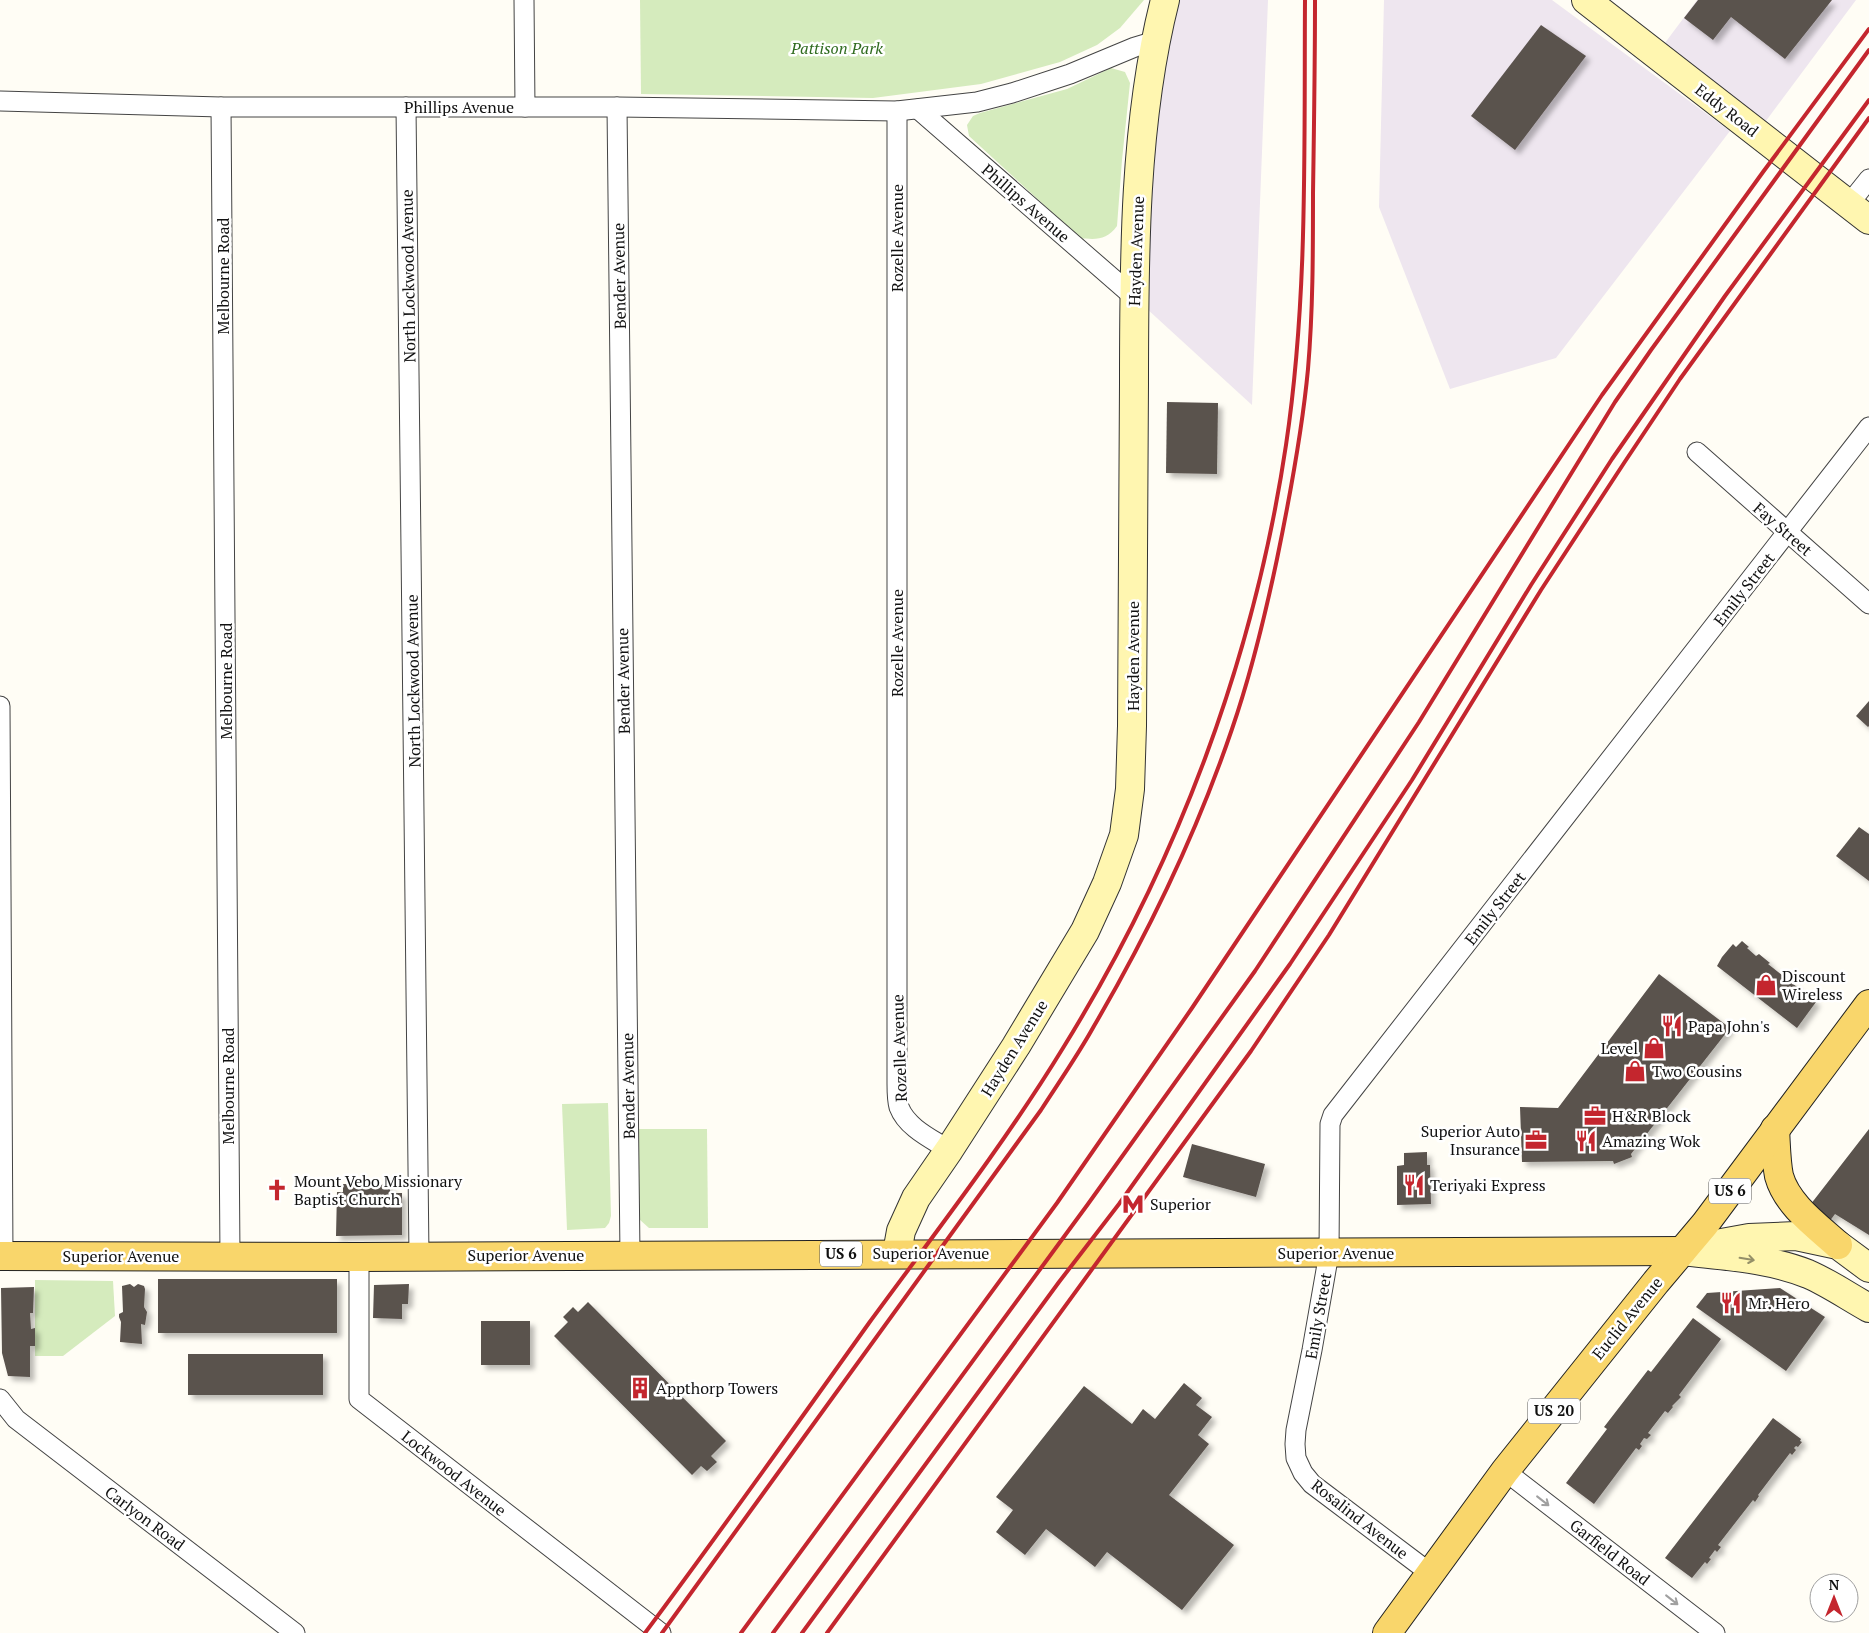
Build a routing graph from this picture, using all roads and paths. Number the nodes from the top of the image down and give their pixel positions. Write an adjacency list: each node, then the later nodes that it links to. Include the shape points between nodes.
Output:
1 (524, 0): 8 (street)
2 (1165, 0): 4 (street, Hayden Avenue)
3 (1586, 0): 13 (street, Eddy Road)
4 (1154, 40): 10 (street, Phillips Avenue, via 1012,93 977,102); 14 (street, Hayden Avenue, via 1140,161)
5 (0, 101): 6 (street, Phillips Avenue)
6 (221, 107): 7 (street, Phillips Avenue); 29 (street, Melbourne Road)
7 (406, 107): 8 (street, Phillips Avenue); 30 (street, North Lockwood Avenue)
8 (525, 107): 9 (street, Phillips Avenue)
9 (617, 107): 11 (street, Phillips Avenue); 27 (street, Bender Avenue)
10 (918, 109): 11 (street, Phillips Avenue); 14 (street, Phillips Avenue)
11 (897, 111): 22 (street, Rozelle Avenue, via 898,1105 914,1128)
12 (1869, 179): 13 (street)
13 (1859, 212)
14 (1134, 297): 22 (street, Hayden Avenue, via 1132,726 1130,789 1124,835 1085,931)
15 (1869, 427): 17 (street, Emily Street)
16 (1697, 452): 17 (street, Fay Street)
17 (1787, 533): 18 (street, Fay Street); 25 (street, Emily Street, via 1333,1115 1330,1124)
18 (1869, 604)
19 (0, 706): 28 (street)
20 (1869, 1004): 21 (main road, Euclid Avenue / US 6)
21 (1775, 1130): 23 (main road, via 1782,1184 1797,1208); 24 (main road, Euclid Avenue / US 6, via 1706,1224)
22 (950, 1150): 26 (street, Hayden Avenue, via 916,1198 901,1230)
23 (1838, 1245): 24 (street, via 1785,1235 1733,1240); 32 (street)
24 (1682, 1251): 25 (main road, Superior Avenue / US 6); 33 (street, one-way to 33, via 1746,1258 1808,1274); 36 (main road, Euclid Avenue / US 20)
25 (1329, 1252): 26 (main road, Superior Avenue / US 6); 35 (street, Emily Street, via 1296,1430)
26 (897, 1253): 27 (main road, Superior Avenue / US 6)
27 (630, 1255): 30 (main road, Superior Avenue / US 6)
28 (1, 1256): 29 (main road, Superior Avenue / US 6)
29 (230, 1256): 31 (main road, Superior Avenue / US 6)
30 (419, 1256): 31 (main road, Superior Avenue / US 6)
31 (359, 1257): 39 (street, Lockwood Avenue, via 359,1399)
32 (1869, 1268)
33 (1869, 1308)
34 (0, 1399): 38 (street, Carlyon Road, via 16,1419)
35 (1296, 1458): 37 (street, Rosalind Avenue, via 1312,1484)
36 (1505, 1471): 37 (main road, Euclid Avenue / US 20); 41 (street, Garfield Road, one-way to 41)
37 (1430, 1573): 40 (main road, Euclid Avenue / US 20)
38 (295, 1633)
39 (662, 1633)
40 (1387, 1633)
41 (1715, 1633)

